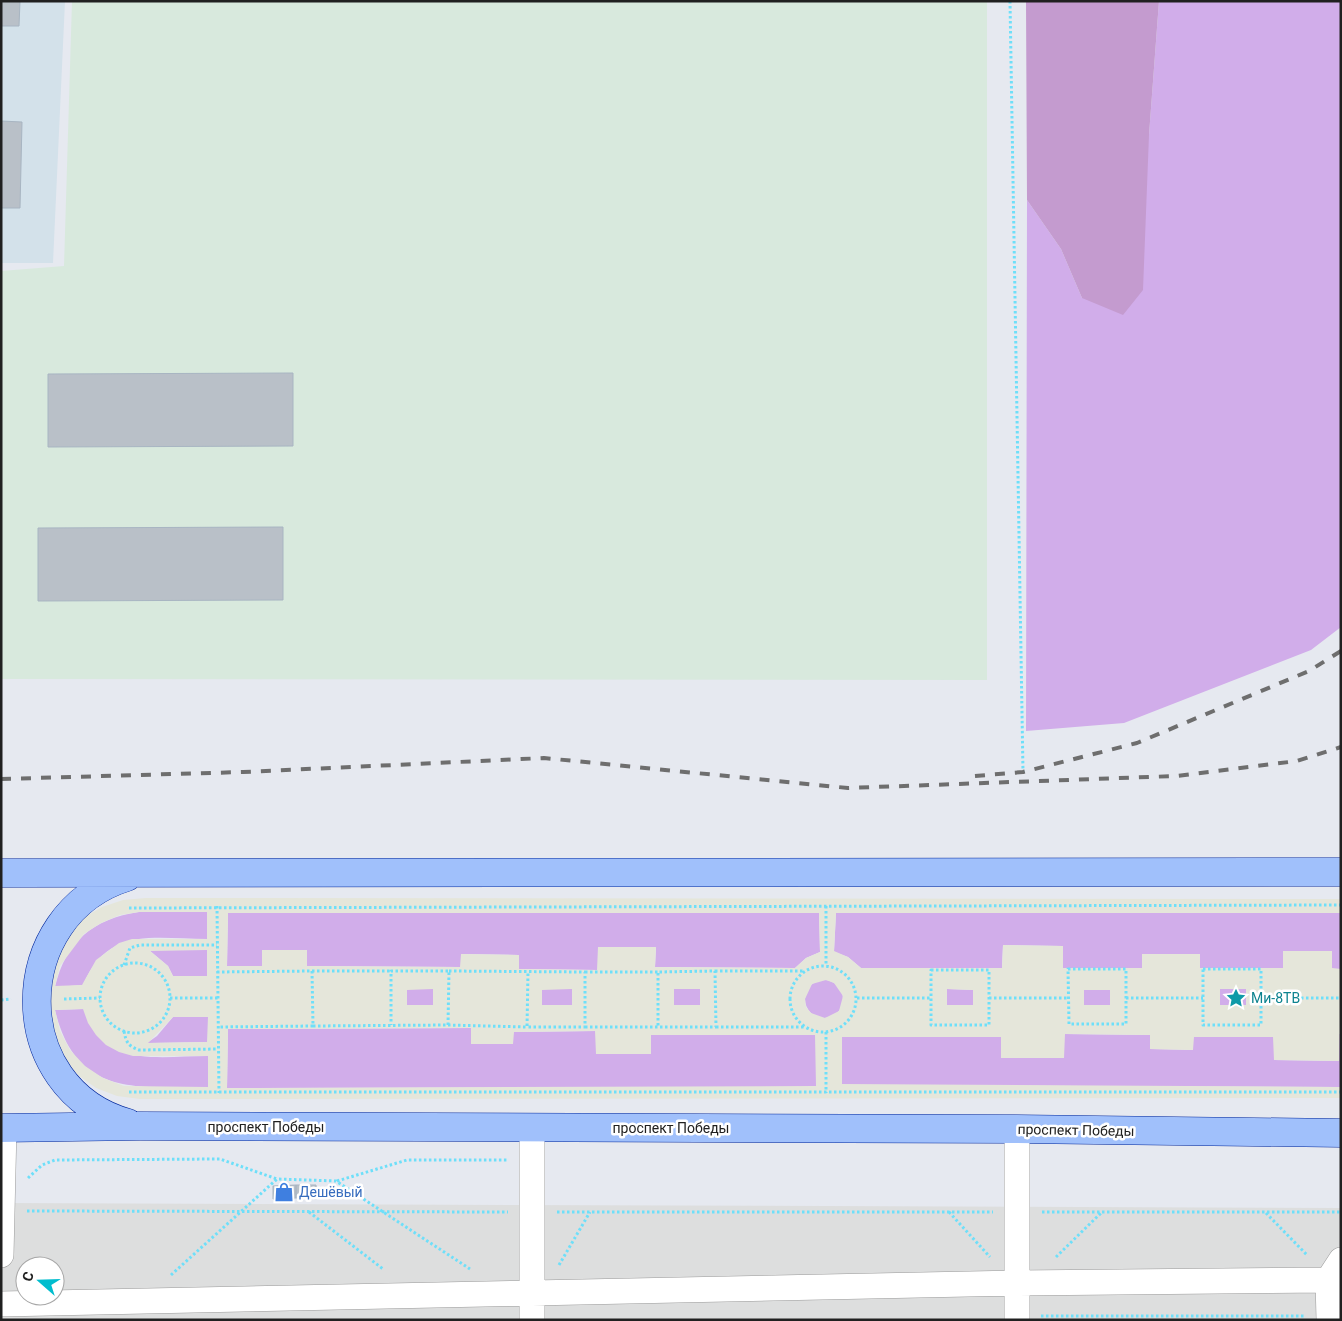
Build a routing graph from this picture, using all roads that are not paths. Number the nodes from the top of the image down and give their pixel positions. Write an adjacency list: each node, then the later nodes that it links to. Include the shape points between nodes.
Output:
1 (1341, 872): 3 (main road)
2 (1, 873): 3 (main road)
3 (138, 874): 4 (main road, via 97,890 64,919 43,958 36,1001 44,1044 66,1082 99,1111)
4 (140, 1126): 5 (main road, проспект Победы); 6 (main road, проспект Победы)
5 (3, 1128): 9 (lane)
6 (532, 1128): 7 (main road, проспект Победы); 13 (lane, via 532,1212)
7 (1016, 1129): 8 (main road, проспект Победы); 12 (lane)
8 (1341, 1133)
9 (2, 1211): 10 (lane)
10 (1, 1255)
11 (1334, 1270): 12 (lane); 16 (lane)
12 (1018, 1283): 13 (lane); 17 (lane)
13 (521, 1294): 15 (lane, via 154,1301); 18 (lane)
14 (1, 1304): 15 (lane)
15 (28, 1312)
16 (1330, 1315)
17 (1017, 1318)
18 (532, 1320)

